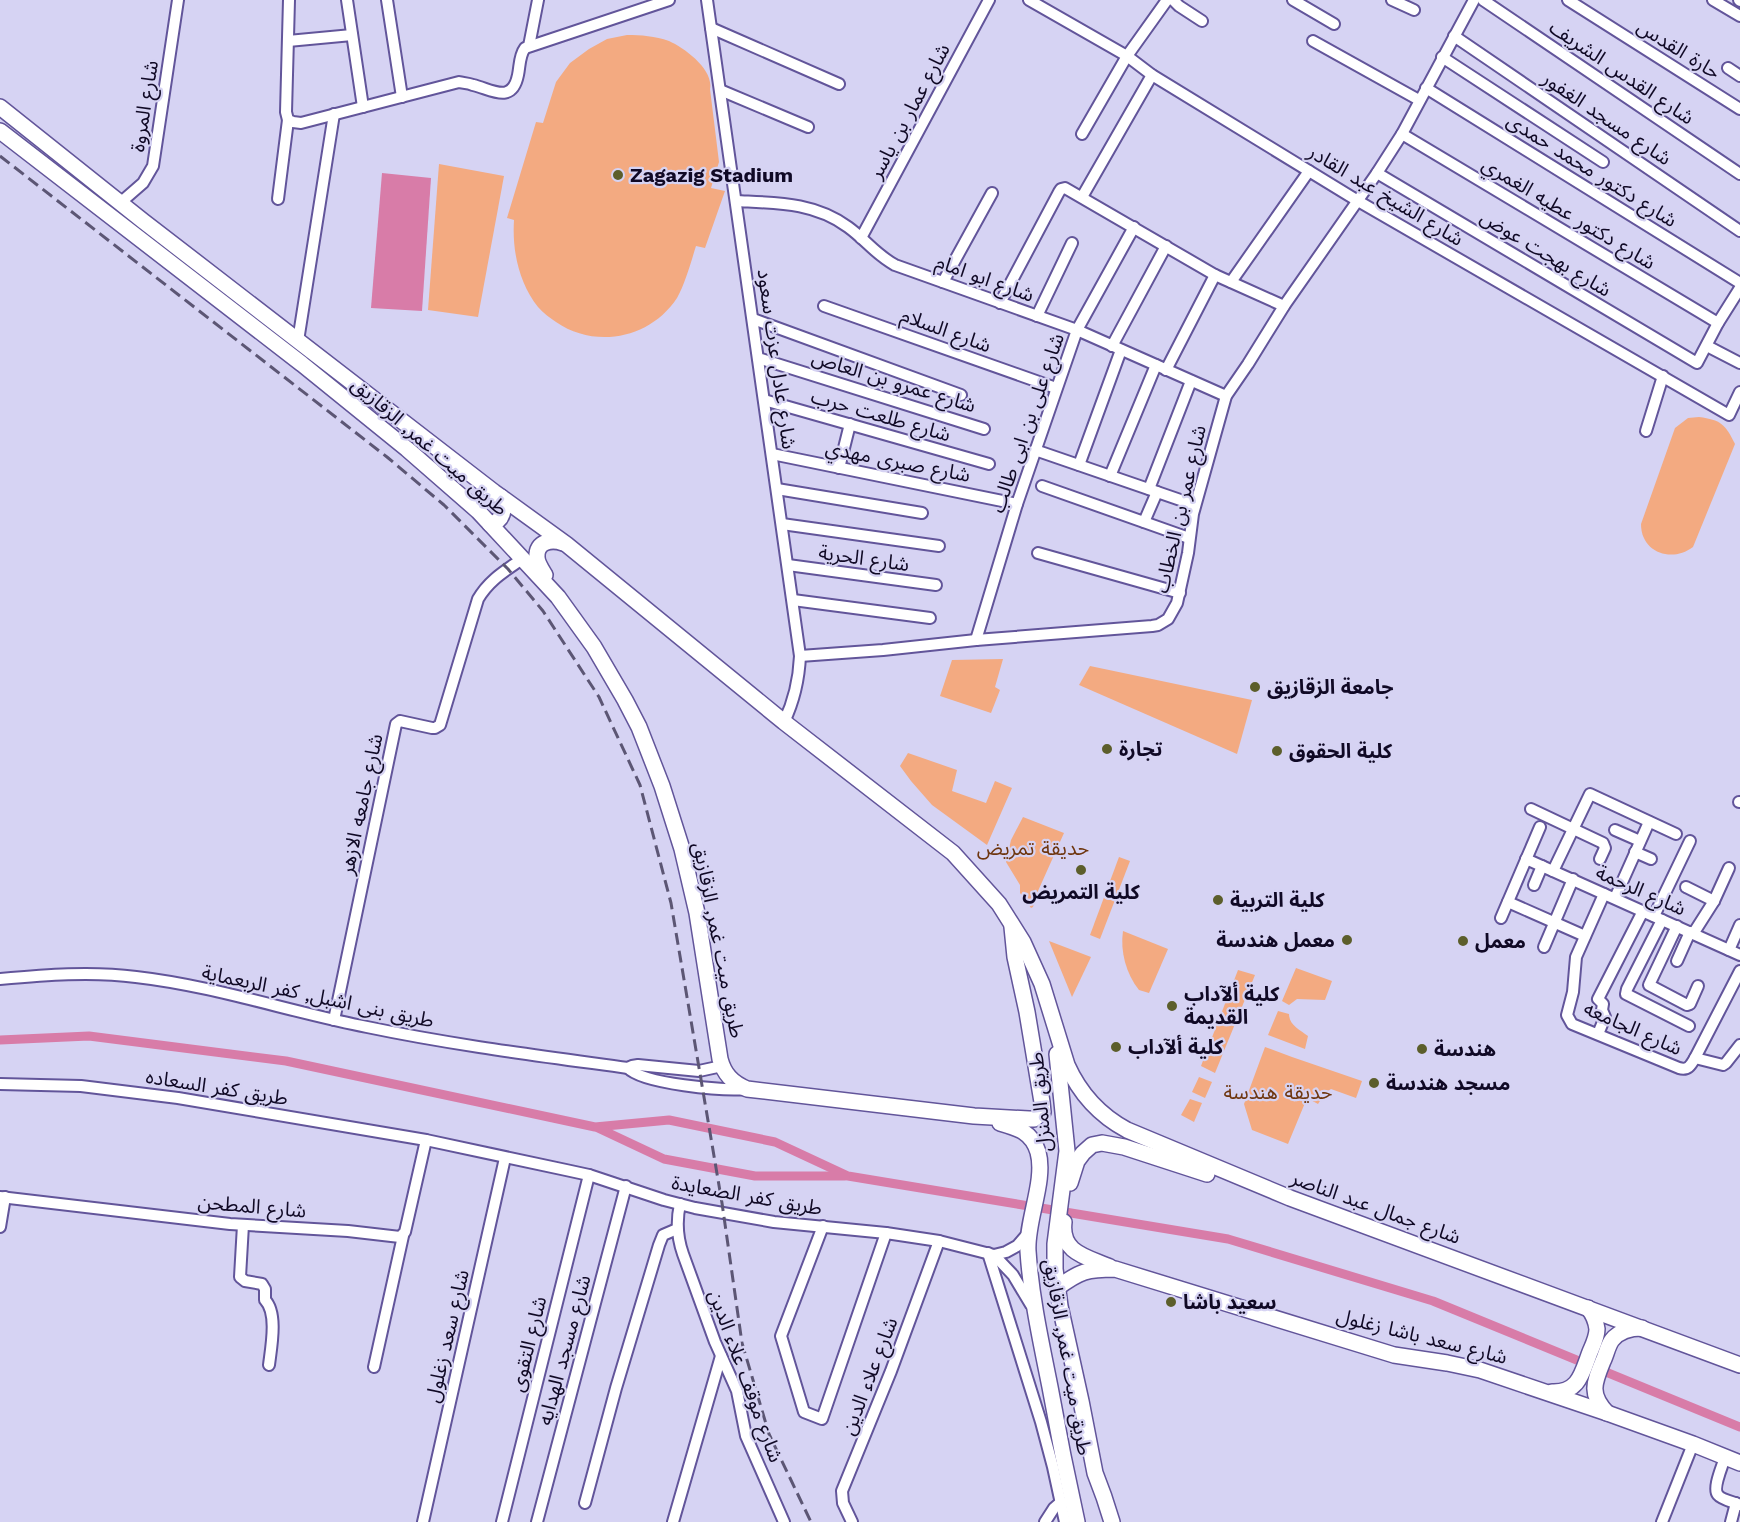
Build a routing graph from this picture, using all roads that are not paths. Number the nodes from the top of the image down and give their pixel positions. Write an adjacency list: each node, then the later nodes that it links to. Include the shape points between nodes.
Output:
1 (178, 0): 56 (street, شارع المروة, via 155,160 143,183)
2 (289, 0): 25 (street)
3 (347, 0): 23 (street)
4 (387, 0): 36 (street)
5 (538, 0): 27 (street)
6 (669, 0): 27 (street)
7 (707, 0): 22 (street, شارع عادل عزت سعود)
8 (989, 0): 59 (street, شارع عمار بن ياسر)
9 (1029, 0): 28 (street, شارع الشيخ عبد القادر)
10 (1167, 0): 28 (street)
11 (1173, 0): 20 (street)
12 (1293, 0): 21 (street)
13 (1392, 0): 18 (street)
14 (1474, 0): 24 (street, شارع عمر بن الخطاب)
15 (1483, 0): 50 (street, شارع القدس الشريف)
16 (1568, 0): 40 (street, حارة القدس)
17 (1713, 0): 19 (street)
18 (1414, 10)
19 (1740, 16)
20 (1202, 21)
21 (1334, 24)
22 (711, 28): 33 (street); 35 (street, شارع عادل عزت سعود)
23 (352, 35): 25 (street); 39 (street)
24 (1454, 36): 29 (street, شارع عمر بن الخطاب); 58 (street, شارع مسجد الغفور)
25 (288, 41): 42 (street)
26 (1313, 41): 37 (street)
27 (529, 46): 36 (street, via 521,54 516,83 504,93 459,82)
28 (1127, 56): 31 (street, شارع الشيخ عبد القادر); 45 (street)
29 (1442, 57): 34 (street, شارع عمر بن الخطاب); 47 (street)
30 (1728, 68): 32 (street)
31 (1152, 75): 48 (street, شارع الشيخ عبد القادر); 52 (street)
32 (1740, 76)
33 (839, 84)
34 (1426, 88): 37 (street, شارع عمر بن الخطاب); 65 (street, شارع دكتور محمد حمدى)
35 (720, 90): 43 (street); 54 (street, شارع عادل عزت سعود)
36 (402, 97): 39 (street)
37 (1419, 100): 46 (street, شارع عمر بن الخطاب)
38 (0, 107): 56 (highway, طريق ميت غمر, الزقازيق)
39 (363, 107): 41 (street)
40 (1740, 110)
41 (334, 114): 42 (street, via 301,123); 75 (street)
42 (288, 120): 53 (street)
43 (808, 127)
44 (0, 130): 105 (highway, طريق ميت غمر, الزقازيق, via 336,391)
45 (1082, 134)
46 (1401, 134): 49 (street, شارع عمر بن الخطاب); 73 (street, شارع دكتور عطيه الغمري)
47 (1603, 162)
48 (1309, 171): 55 (street, شارع الشيخ عبد القادر); 64 (street)
49 (1377, 173): 55 (street, شارع عمر بن الخطاب); 76 (street, شارع بهجت عوض, via 1697,363)
50 (1740, 174)
51 (992, 193): 63 (street)
52 (1082, 197): 57 (street); 68 (street, via 1061,189)
53 (278, 199)
54 (736, 201): 59 (street, شارع ابو امام, via 804,206 835,218); 72 (street, شارع عادل عزت سعود)
55 (1358, 201): 70 (street, شارع عمر بن الخطاب); 81 (street, شارع الشيخ عبد القادر)
56 (120, 203): 75 (highway, طريق ميت غمر, الزقازيق)
57 (1134, 226): 61 (street); 74 (street, شارع على بن ابى طالب)
58 (1740, 231)
59 (861, 238): 63 (street, شارع ابو امام, via 886,260)
60 (1072, 243): 71 (street)
61 (1166, 246): 62 (street); 77 (street)
62 (1215, 275): 64 (street); 80 (street)
63 (943, 282): 68 (street, شارع ابو امام)
64 (1231, 282): 70 (street)
65 (1740, 283)
66 (1740, 288): 67 (street)
67 (1737, 300): 73 (street)
68 (1000, 303): 71 (street, شارع ابو امام)
69 (824, 306): 83 (street, شارع السلام)
70 (1284, 306): 86 (street, شارع عمر بن الخطاب)
71 (1037, 316): 74 (street, شارع ابو امام)
72 (753, 319): 78 (street, شارع عادل عزت سعود); 85 (street)
73 (1718, 322): 76 (street)
74 (1077, 330): 77 (street, شارع ابو امام); 83 (street, شارع على بن ابى طالب)
75 (298, 340): 100 (highway, طريق ميت غمر, الزقازيق)
76 (1707, 346): 79 (street)
77 (1117, 348): 80 (street, شارع ابو امام); 94 (street)
78 (758, 358): 87 (street, شارع عادل عزت سعود); 89 (street, شارع عمرو بن العاص)
79 (1740, 363)
80 (1161, 368): 82 (street, شارع ابو امام); 96 (street)
81 (1663, 376): 84 (street, شارع الشيخ عبد القادر, via 1729,415); 90 (street)
82 (1191, 381): 86 (street, شارع ابو امام); 99 (street)
83 (1056, 388): 91 (street, شارع على بن ابى طالب)
84 (1740, 392)
85 (961, 395)
86 (1226, 396): 102 (street, شارع عمر بن الخطاب)
87 (764, 400): 88 (street, شارع طلعت حرب); 92 (street, شارع عادل عزت سعود)
88 (850, 424): 93 (street, شارع طلعت حرب); 95 (street)
89 (984, 429)
90 (1646, 431)
91 (1035, 450): 94 (street); 101 (street, شارع على بن ابى طالب)
92 (772, 454): 95 (street, شارع صبرى مهدي); 98 (street, شارع عادل عزت سعود)
93 (988, 464)
94 (1079, 465): 96 (street)
95 (839, 468): 101 (street, شارع صبرى مهدي)
96 (1110, 476): 99 (street)
97 (1042, 486): 104 (street)
98 (777, 489): 103 (street); 106 (street, شارع عادل عزت سعود)
99 (1153, 490): 102 (street); 104 (street)
100 (501, 497): 105 (highway, via 503,514); 108 (highway, طريق ميت غمر, الزقازيق)
101 (1017, 504): 118 (street, شارع على بن ابى طالب)
102 (1195, 505): 107 (street, شارع عمر بن الخطاب)
103 (922, 513)
104 (1144, 522): 107 (street)
105 (490, 524): 111 (highway, طريق ميت غمر, الزقازيق)
106 (782, 524): 109 (street); 112 (street, شارع عادل عزت سعود)
107 (1189, 537): 114 (street, شارع عمر بن الخطاب)
108 (566, 544): 115 (highway, via 553,540 537,551 539,564); 120 (highway, طريق ميت غمر, الزقازيق)
109 (939, 546)
110 (1038, 553): 114 (street)
111 (522, 559): 115 (highway, طريق ميت غمر, الزقازيق); 158 (street, شارع جامعه الازهر, via 493,579 478,598 440,725 432,728 400,721 396,724)
112 (788, 565): 113 (street, شارع الحرية); 116 (street, شارع عادل عزت سعود)
113 (936, 585)
114 (1180, 593): 118 (street, شارع عمر بن الخطاب, via 1172,614 1158,625)
115 (558, 597): 164 (highway, طريق ميت غمر, الزقازيق, via 625,700 662,786 697,913)
116 (793, 600): 117 (street); 119 (street, شارع عادل عزت سعود)
117 (930, 618)
118 (976, 640): 119 (street, شارع عمر بن الخطاب)
119 (800, 656): 120 (street, شارع عادل عزت سعود, via 796,690)
120 (784, 722): 145 (highway, طريق ميت غمر, الزقازيق, via 953,853)
121 (1531, 808): 124 (street)
122 (1649, 822): 124 (street, via 1590,794); 126 (street); 127 (street)
123 (1540, 827): 130 (street)
124 (1573, 829): 131 (street, via 1604,844); 135 (street)
125 (1615, 831): 127 (street)
126 (1676, 834)
127 (1640, 841): 129 (street)
128 (1690, 841): 144 (street)
129 (1635, 852): 132 (street); 139 (street)
130 (1526, 859): 133 (street, شارع الرحمة); 141 (street)
131 (1600, 859)
132 (1651, 859)
133 (1542, 866): 135 (street, شارع الرحمة); 137 (street)
134 (1729, 868): 140 (street)
135 (1553, 871): 136 (street, شارع الرحمة)
136 (1573, 879): 139 (street, شارع الرحمة); 146 (street)
137 (1534, 885)
138 (1686, 887): 140 (street)
139 (1610, 896): 142 (street, شارع الرحمة); 150 (street)
140 (1714, 901): 149 (street)
141 (1508, 902): 143 (street); 146 (street)
142 (1643, 911): 144 (street, شارع الرحمة); 161 (street, via 1598,998 1605,1017)
143 (1501, 918)
144 (1658, 918): 148 (street, شارع الرحمة); 160 (street, via 1626,994)
145 (1012, 923): 159 (highway, طريق ميت غمر, الزقازيق, via 1034,963); 168 (highway, via 1043,1112 1034,1119)
146 (1554, 923): 150 (street); 151 (street)
147 (1740, 925): 152 (street)
148 (1677, 926): 149 (street, شارع الرحمة); 157 (street, via 1649,985 1687,1005)
149 (1692, 933): 152 (street, شارع الرحمة); 154 (street)
150 (1585, 936): 161 (street, شارع الجامعه, via 1574,962 1568,1018)
151 (1544, 947)
152 (1729, 950): 153 (street, شارع الرحمة)
153 (1740, 955)
154 (1677, 961)
155 (1740, 971): 163 (street, شارع الجامعه)
156 (0, 979): 158 (street, طريق بنى اشبل, كفر الربعماية, via 136,976)
157 (1698, 986)
158 (334, 1020): 165 (street, طريق بنى اشبل, كفر الربعماية, via 455,1043)
159 (1054, 1021): 172 (highway, طريق المنزل); 174 (highway, شارع جمال عبد الناصر, via 1072,1077 1104,1115 1127,1130)
160 (1689, 1026)
161 (1598, 1034): 163 (street, شارع الجامعه, via 1682,1069)
162 (1740, 1045): 163 (street, via 1723,1065)
163 (1695, 1058)
164 (722, 1066): 165 (street, via 699,1071 638,1065); 167 (highway, طريق ميت غمر, الزقازيق, via 732,1080)
165 (628, 1068): 167 (street, via 647,1078 702,1088)
166 (0, 1084): 169 (street, طريق كفر السعاده, via 146,1093)
167 (747, 1089): 168 (highway)
168 (974, 1116): 181 (highway, طريق ميت غمر, الزقازيق, via 1017,1127 1032,1139 1038,1153 1039,1175)
169 (426, 1140): 170 (street, طريق كفر الصعايدة); 184 (street)
170 (505, 1158): 171 (street, طريق كفر الصعايدة); 206 (street, شارع سعد زغلول)
171 (589, 1175): 173 (street, طريق كفر الصعايدة); 207 (street, شارع التقوى)
172 (1067, 1180): 174 (highway, via 1083,1153 1102,1143 1243,1188); 183 (highway, طريق ميت غمر, الزقازيق)
173 (626, 1186): 176 (street, طريق كفر الصعايدة); 208 (street, شارع مسجد الهدايه)
174 (1262, 1186): 189 (highway, شارع جمال عبد الناصر)
175 (2, 1197): 177 (street, شارع المطحن); 179 (street)
176 (680, 1204): 178 (street, طريق كفر الصعايدة, via 774,1222); 180 (street, شارع موقف علاء الدين)
177 (243, 1225): 184 (street, شارع المطحن); 193 (street, via 240,1277 262,1284 265,1289 273,1324)
178 (823, 1226): 182 (street, طريق كفر الصعايدة); 182 (street, via 781,1336 804,1412 822,1419)
179 (0, 1227)
180 (677, 1229): 192 (street, شارع موقف علاء الدين); 204 (street, via 663,1235 659,1245)
181 (1030, 1231): 186 (street, via 1017,1246); 190 (highway, طريق ميت غمر, الزقازيق, via 1028,1248)
182 (886, 1233): 185 (street, طريق كفر الصعايدة)
183 (1060, 1234): 187 (highway, via 1074,1251); 188 (highway, طريق ميت غمر, الزقازيق, via 1054,1254)
184 (403, 1236): 195 (street)
185 (939, 1241): 186 (street, طريق كفر الصعايدة); 211 (street, شارع علاء الدين, via 842,1491)
186 (991, 1254): 190 (street, via 1013,1275); 203 (street)
187 (1115, 1269): 188 (highway, شارع سعد باشا زغلول, via 1091,1269); 197 (highway, شارع سعد باشا زغلول, via 1394,1355 1480,1370)
188 (1057, 1288): 202 (highway, طريق ميت غمر, الزقازيق)
189 (1587, 1308): 191 (highway, شارع جمال عبد الناصر); 196 (highway, via 1596,1323 1597,1335)
190 (1035, 1311): 203 (highway, طريق ميت غمر, الزقازيق)
191 (1642, 1328): 194 (highway, شارع جمال عبد الناصر); 196 (highway, via 1612,1340)
192 (721, 1356): 209 (street); 210 (street, شارع موقف علاء الدين, via 737,1391 746,1436)
193 (269, 1365)
194 (1740, 1365)
195 (374, 1367)
196 (1587, 1381): 197 (highway, via 1561,1392); 198 (highway)
197 (1546, 1391): 198 (highway, شارع سعد باشا زغلول)
198 (1607, 1413): 199 (highway, شارع سعد باشا زغلول)
199 (1693, 1444): 200 (highway, شارع سعد باشا زغلول); 218 (street)
200 (1725, 1457): 201 (highway, شارع سعد باشا زغلول); 205 (street, via 1716,1491)
201 (1740, 1463)
202 (1095, 1473): 216 (highway, طريق ميت غمر, الزقازيق); 217 (highway, طريق ميت غمر, الزقازيق)
203 (1065, 1496): 212 (street); 213 (street); 214 (highway, طريق ميت غمر, الزقازيق); 215 (highway, طريق ميت غمر, الزقازيق, via 1081,1506)
204 (585, 1503)
205 (1738, 1504): 219 (street)
206 (423, 1522)
207 (502, 1522)
208 (537, 1522)
209 (673, 1522)
210 (784, 1522)
211 (852, 1522)
212 (1045, 1522)
213 (1065, 1522)
214 (1077, 1522)
215 (1087, 1522)
216 (1103, 1522)
217 (1112, 1522)
218 (1662, 1522)
219 (1731, 1522)

